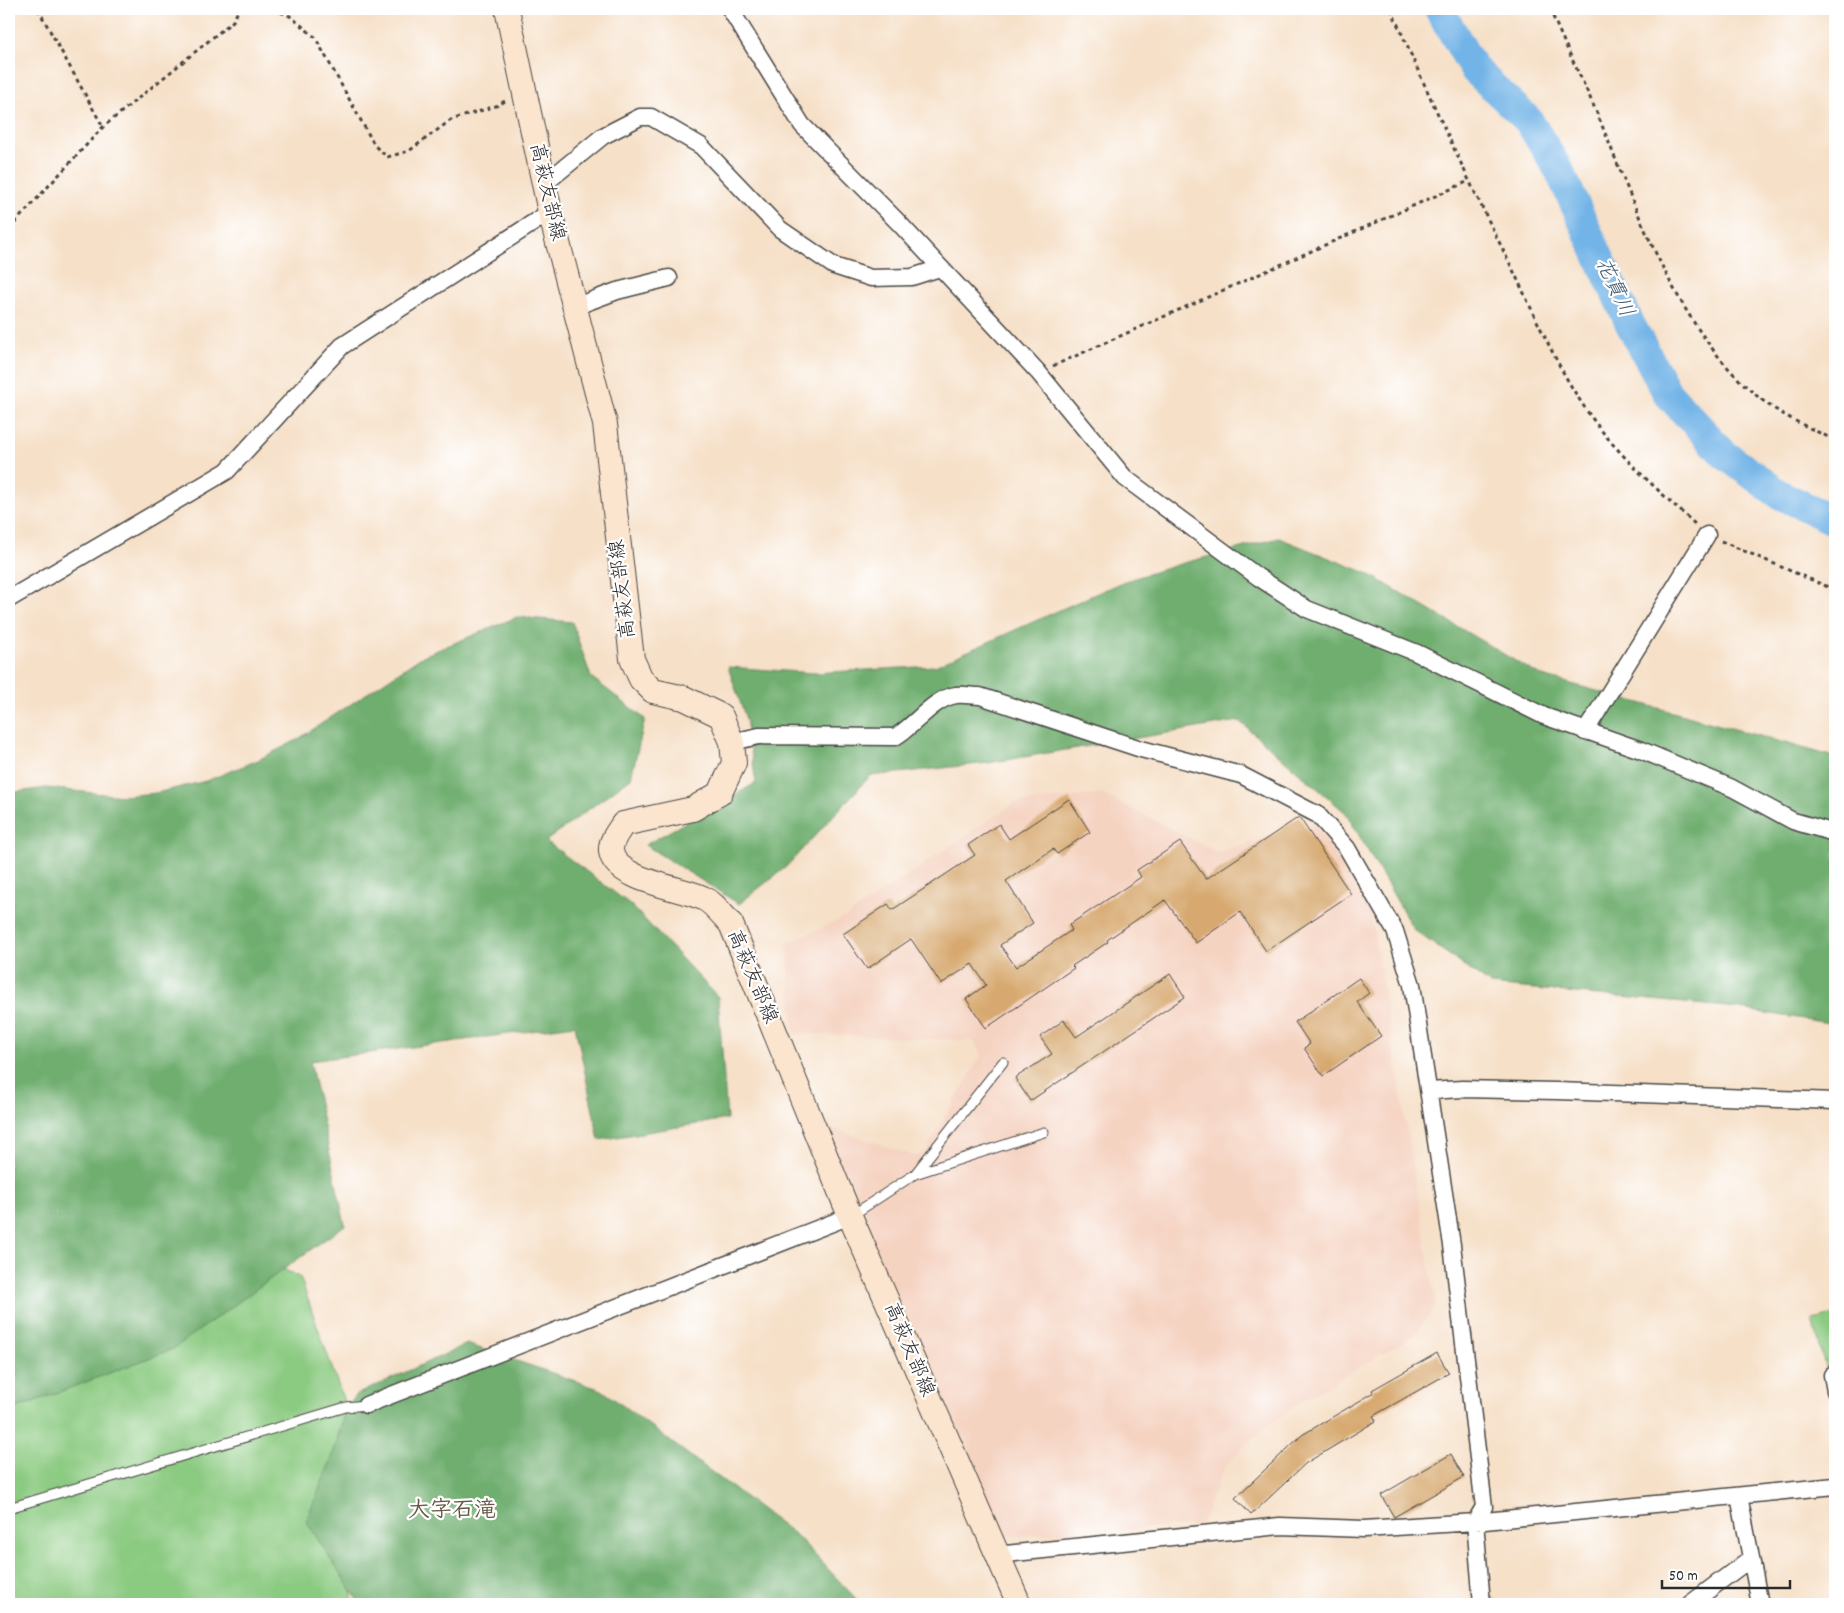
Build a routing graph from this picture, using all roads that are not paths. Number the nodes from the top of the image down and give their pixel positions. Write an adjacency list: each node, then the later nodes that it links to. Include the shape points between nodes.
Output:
1 (507, 9): 3 (main road, 高萩友部線)
2 (730, 9): 5 (street, via 802,125)
3 (544, 184): 4 (main road, 高萩友部線); 5 (street, via 603,136 640,117 651,117 701,146 780,229 834,266 871,278 912,277)
4 (550, 212): 7 (main road, 高萩友部線); 9 (street, via 342,346 227,471)
5 (940, 268): 10 (street, via 1038,372 1124,478 1258,577 1307,609 1417,652 1544,716)
6 (669, 278): 7 (street)
7 (574, 307): 11 (main road, 高萩友部線, via 605,424 632,659 641,680 653,691 684,698 721,716)
8 (1707, 535): 10 (street)
9 (9, 599)
10 (1585, 732): 12 (street, via 1641,750 1732,788 1793,821)
11 (732, 742): 14 (street, via 759,736 895,737 941,700 957,695 980,696 1141,749 1242,775 1318,815 1347,848 1395,931 1412,985); 18 (main road, 高萩友部線, via 734,763 720,793 693,809 623,824 614,838 611,852 618,866 644,880 705,898 731,924)
12 (1835, 833)
13 (1003, 1062): 17 (lane)
14 (1429, 1091): 15 (street, via 1548,1091); 25 (street, via 1452,1245 1484,1507)
15 (1835, 1101)
16 (1044, 1132): 17 (lane)
17 (915, 1174): 18 (lane)
18 (850, 1216): 21 (street); 26 (main road, 高萩友部線)
19 (1835, 1374): 20 (street, via 1832,1375)
20 (1835, 1391)
21 (366, 1405): 24 (lane, via 346,1407)
22 (1835, 1486): 23 (street)
23 (1739, 1496): 25 (street); 27 (street)
24 (9, 1508)
25 (1475, 1522): 26 (street, via 1364,1529 1280,1526); 29 (street)
26 (996, 1555): 28 (main road, 高萩友部線)
27 (1751, 1558): 30 (street); 31 (street)
28 (1018, 1604)
29 (1482, 1604)
30 (1690, 1604)
31 (1760, 1604)

